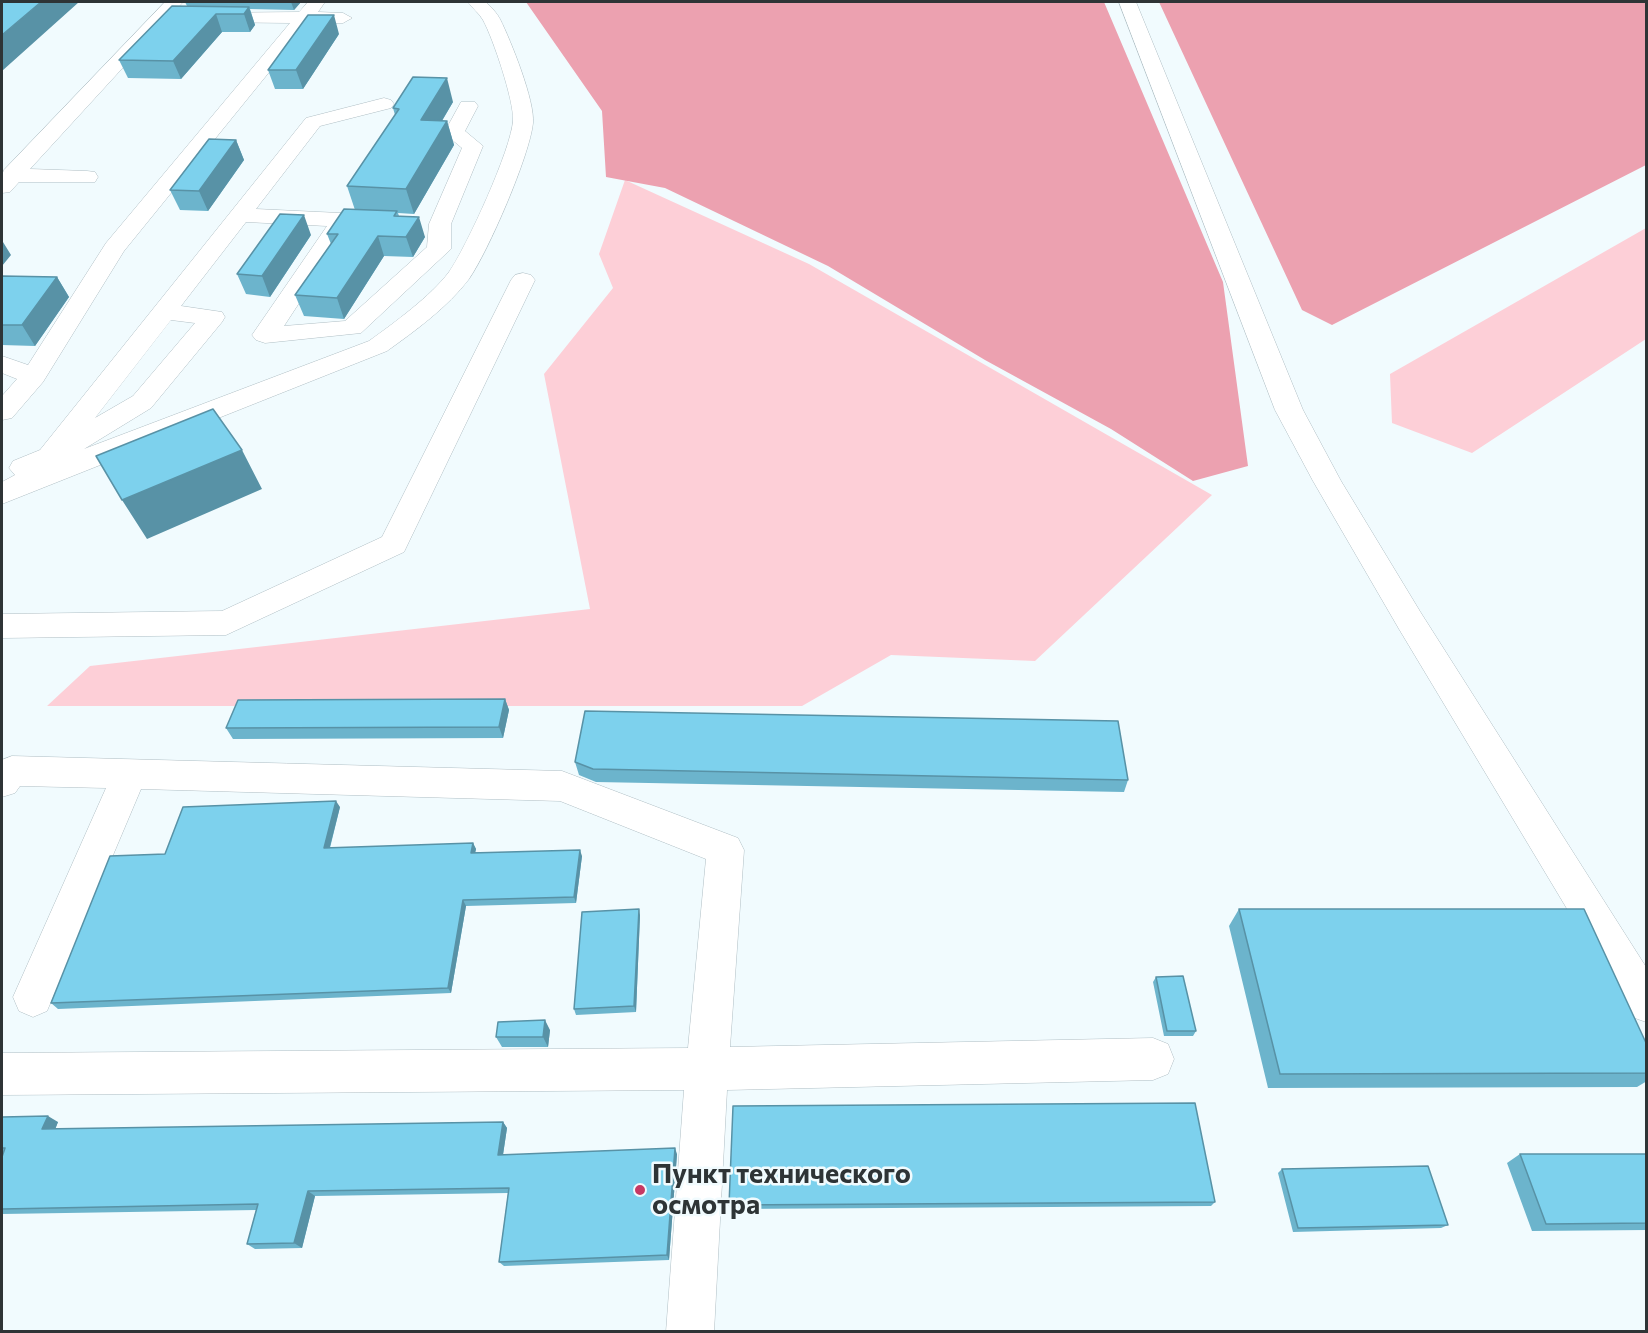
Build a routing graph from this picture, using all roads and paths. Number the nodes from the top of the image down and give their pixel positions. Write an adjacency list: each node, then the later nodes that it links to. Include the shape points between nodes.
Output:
1 (174, 2): 5 (lane)
2 (477, 2): 21 (lane, via 491,18 512,72 523,122 518,146 487,221 459,276 412,321 378,346)
3 (1127, 2): 26 (lane, via 1289,410 1410,621)
4 (311, 10): 5 (lane); 6 (lane); 17 (lane, via 114,248)
5 (160, 16): 10 (lane)
6 (343, 18)
7 (384, 104): 11 (lane, via 313,122)
8 (468, 106): 12 (lane, via 454,133 473,146 429,223 439,249 352,328 265,335)
9 (87, 177): 10 (lane)
10 (7, 181)
11 (240, 215): 12 (lane); 15 (lane)
12 (343, 220): 13 (lane)
13 (386, 222)
14 (523, 280): 22 (lane, via 393,544 226,623)
15 (164, 312): 19 (lane); 19 (lane, via 213,317 142,402)
16 (2, 364): 17 (lane)
17 (34, 376): 18 (lane)
18 (2, 412)
19 (50, 457): 20 (lane)
20 (2, 477)
21 (2, 494)
22 (2, 626)
23 (130, 774): 24 (lane, via 12,771); 25 (lane); 28 (lane, via 562,786 725,850)
24 (2, 782)
25 (33, 997)
26 (1647, 1003)
27 (1153, 1059): 28 (lane)
28 (707, 1069): 29 (lane); 30 (lane)
29 (2, 1074)
30 (690, 1332)

